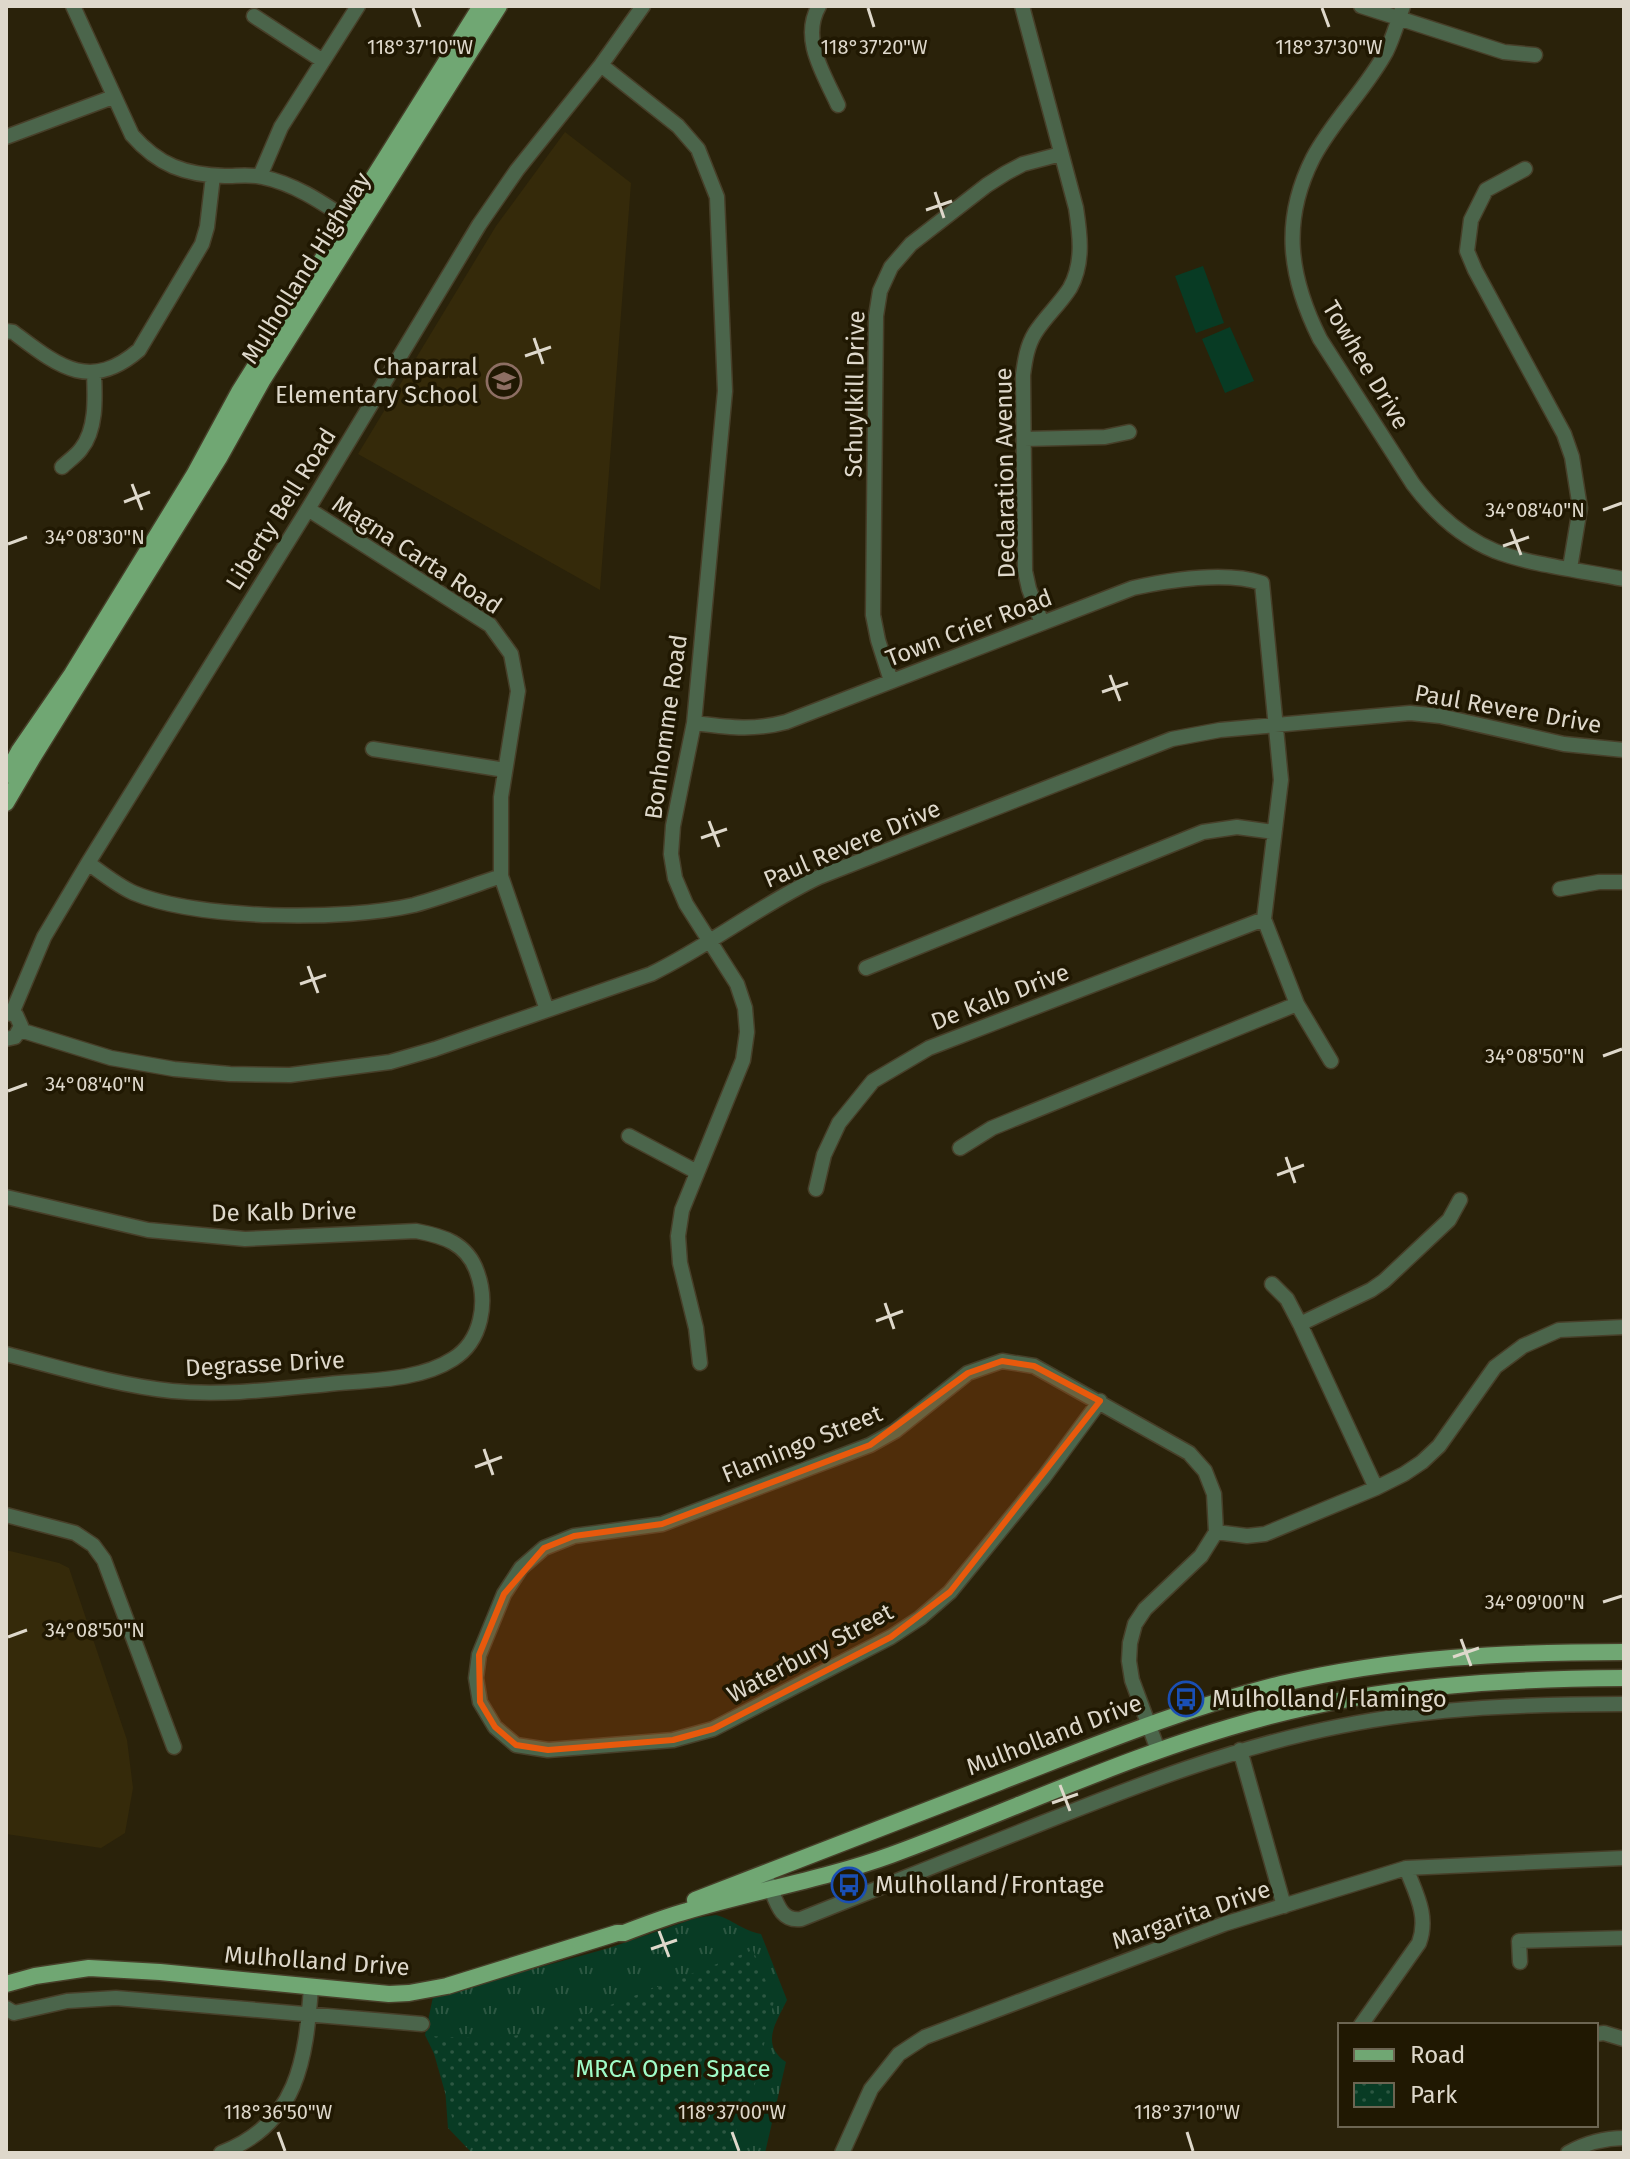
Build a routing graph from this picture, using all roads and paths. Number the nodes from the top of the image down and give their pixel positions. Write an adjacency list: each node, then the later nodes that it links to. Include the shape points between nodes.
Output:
1 (73, 6): 14 (street)
2 (358, 6): 12 (street)
3 (481, 6): 21 (main road, Mulholland Highway)
4 (499, 6): 21 (main road, Mulholland Highway)
5 (643, 6): 13 (street, Liberty Bell Road)
6 (819, 6): 15 (street, via 811,29 813,49)
7 (1022, 6): 17 (street, Declaration Avenue)
8 (1361, 6): 9 (street)
9 (1401, 12): 11 (street, via 1504,52); 28 (street, Towhee Drive, via 1387,51 1314,155 1300,188 1292,236 1299,289 1320,339 1426,501 1447,522 1495,551)
10 (254, 16): 12 (street)
11 (1535, 55)
12 (323, 61): 20 (street, via 281,127)
13 (601, 65): 27 (street, Liberty Bell Road, via 479,225); 32 (street, Bonhomme Road, via 678,126 698,149 717,197 725,391)
14 (113, 97): 16 (street); 19 (street, via 144,150 170,167)
15 (838, 105)
16 (6, 137)
17 (1061, 154): 25 (street, Declaration Avenue, via 1081,240 1078,266 1071,287 1026,353); 31 (street, Schuylkill Drive, via 1023,164 987,185 911,244 891,267 880,291 873,615)
18 (1525, 169): 28 (street, via 1486,190 1471,220 1467,251 1572,457 1580,508)
19 (213, 176): 20 (street); 23 (street, via 202,244 139,350)
20 (260, 176): 21 (street, via 295,188)
21 (354, 223): 37 (main road, Mulholland Highway, via 239,392 194,475); 38 (main road, Mulholland Highway, via 210,471)
22 (6, 331): 23 (street, via 70,370)
23 (94, 373): 26 (street, via 91,426 83,447)
24 (1129, 432): 25 (street)
25 (1024, 439): 30 (street, Declaration Avenue, via 1025,571)
26 (62, 467)
27 (308, 509): 36 (street, Magna Carta Road, via 490,625 511,654 518,691); 40 (street, Liberty Bell Road)
28 (1570, 568): 29 (street, Towhee Drive)
29 (1624, 579)
30 (1042, 623): 31 (street, Town Crier Road); 33 (street, Town Crier Road, via 1166,580 1203,577 1262,583)
31 (891, 681): 32 (street, Town Crier Road, via 768,727)
32 (694, 723): 45 (street, Bonhomme Road, via 671,854 686,904)
33 (1277, 725): 35 (street, Paul Revere Drive, via 1410,713 1564,744); 39 (street, via 1281,780); 45 (street, Paul Revere Drive, via 1172,739 819,877)
34 (373, 749): 36 (street)
35 (1624, 750)
36 (505, 770): 41 (street, Magna Carta Road)
37 (6, 775)
38 (6, 803)
39 (1274, 832): 44 (street); 46 (street, via 1237,827 1203,832)
40 (88, 863): 41 (street, via 130,892 162,903 246,913 367,912 411,905); 49 (street, Liberty Bell Road, via 44,937)
41 (501, 876): 48 (street, Magna Carta Road)
42 (1624, 882): 43 (street)
43 (1560, 889)
44 (1264, 919): 47 (street); 56 (street, De Kalb Drive, via 929,1048 873,1081 839,1123)
45 (709, 940): 48 (street, Paul Revere Drive, via 651,974); 55 (street, Bonhomme Road, via 737,984 747,1032 743,1060)
46 (866, 968)
47 (1297, 1004): 52 (street); 54 (street, via 992,1128)
48 (547, 1010): 50 (street, Paul Revere Drive, via 390,1062 290,1075 174,1069 111,1058)
49 (9, 1013): 50 (street, via 18,1018)
50 (20, 1030): 51 (street)
51 (6, 1039)
52 (1331, 1061)
53 (629, 1136): 55 (street)
54 (960, 1148)
55 (697, 1172): 64 (street, Bonhomme Road, via 678,1236)
56 (816, 1189)
57 (6, 1197): 60 (street, De Kalb Drive, via 148,1230 245,1239 416,1231 442,1236 462,1248 476,1270)
58 (1460, 1200): 61 (street, via 1449,1220 1384,1281)
59 (1272, 1284): 61 (street)
60 (483, 1296): 63 (street, Degrasse Drive, via 473,1339 455,1358 399,1377 236,1393 172,1391)
61 (1300, 1324): 66 (street)
62 (1624, 1327): 66 (street, via 1559,1330 1523,1346 1495,1367 1439,1446)
63 (6, 1354)
64 (700, 1363)
65 (1100, 1401): 68 (street, Flamingo Street, via 1189,1453 1205,1471 1214,1494); 73 (street, Waterbury Street, via 950,1592 891,1637 713,1729 673,1740 548,1750 516,1745); 73 (street, Flamingo Street, via 1034,1366 1002,1361 968,1373 870,1445 662,1524 574,1536 544,1548 521,1568 504,1594 479,1655 480,1702)
66 (1376, 1488): 68 (street, via 1265,1534)
67 (6, 1515): 74 (street, via 75,1533 104,1560)
68 (1216, 1532): 72 (street, via 1201,1556 1135,1624 1129,1661)
69 (1624, 1652): 72 (main road, Mulholland Drive, via 1400,1662 1283,1684)
70 (1624, 1678): 75 (main road, Mulholland Drive, via 1479,1682 1386,1692 1260,1718)
71 (1624, 1704): 76 (street, via 1449,1710 1342,1726)
72 (1148, 1724): 75 (street); 79 (main road, Mulholland Drive)
73 (495, 1727)
74 (174, 1747)
75 (1158, 1750): 79 (main road, Mulholland Drive, via 891,1855)
76 (1240, 1750): 79 (street, via 1157,1777 801,1919 782,1914); 80 (street)
77 (1624, 1858): 78 (street, Margarita Drive)
78 (1406, 1868): 80 (street, Margarita Drive); 87 (street, via 1424,1914 1423,1933)
79 (768, 1882): 84 (main road, Mulholland Drive, via 429,1990 389,1994)
80 (1284, 1906): 93 (street, Margarita Drive, via 925,2037 899,2054 871,2089)
81 (1624, 1938): 82 (street, via 1519,1941)
82 (1520, 1962)
83 (6, 1984): 84 (main road, Mulholland Drive, via 89,1968)
84 (311, 1987): 86 (street)
85 (6, 2008): 86 (street, via 14,2013 67,2001 116,1998)
86 (309, 2014): 88 (street); 92 (street, via 299,2076 285,2104 261,2130)
87 (1362, 2023)
88 (422, 2024)
89 (1598, 2034): 90 (street)
90 (1624, 2039)
91 (1624, 2138): 94 (street, via 1585,2144)
92 (221, 2153)
93 (842, 2153)
94 (1568, 2153)

